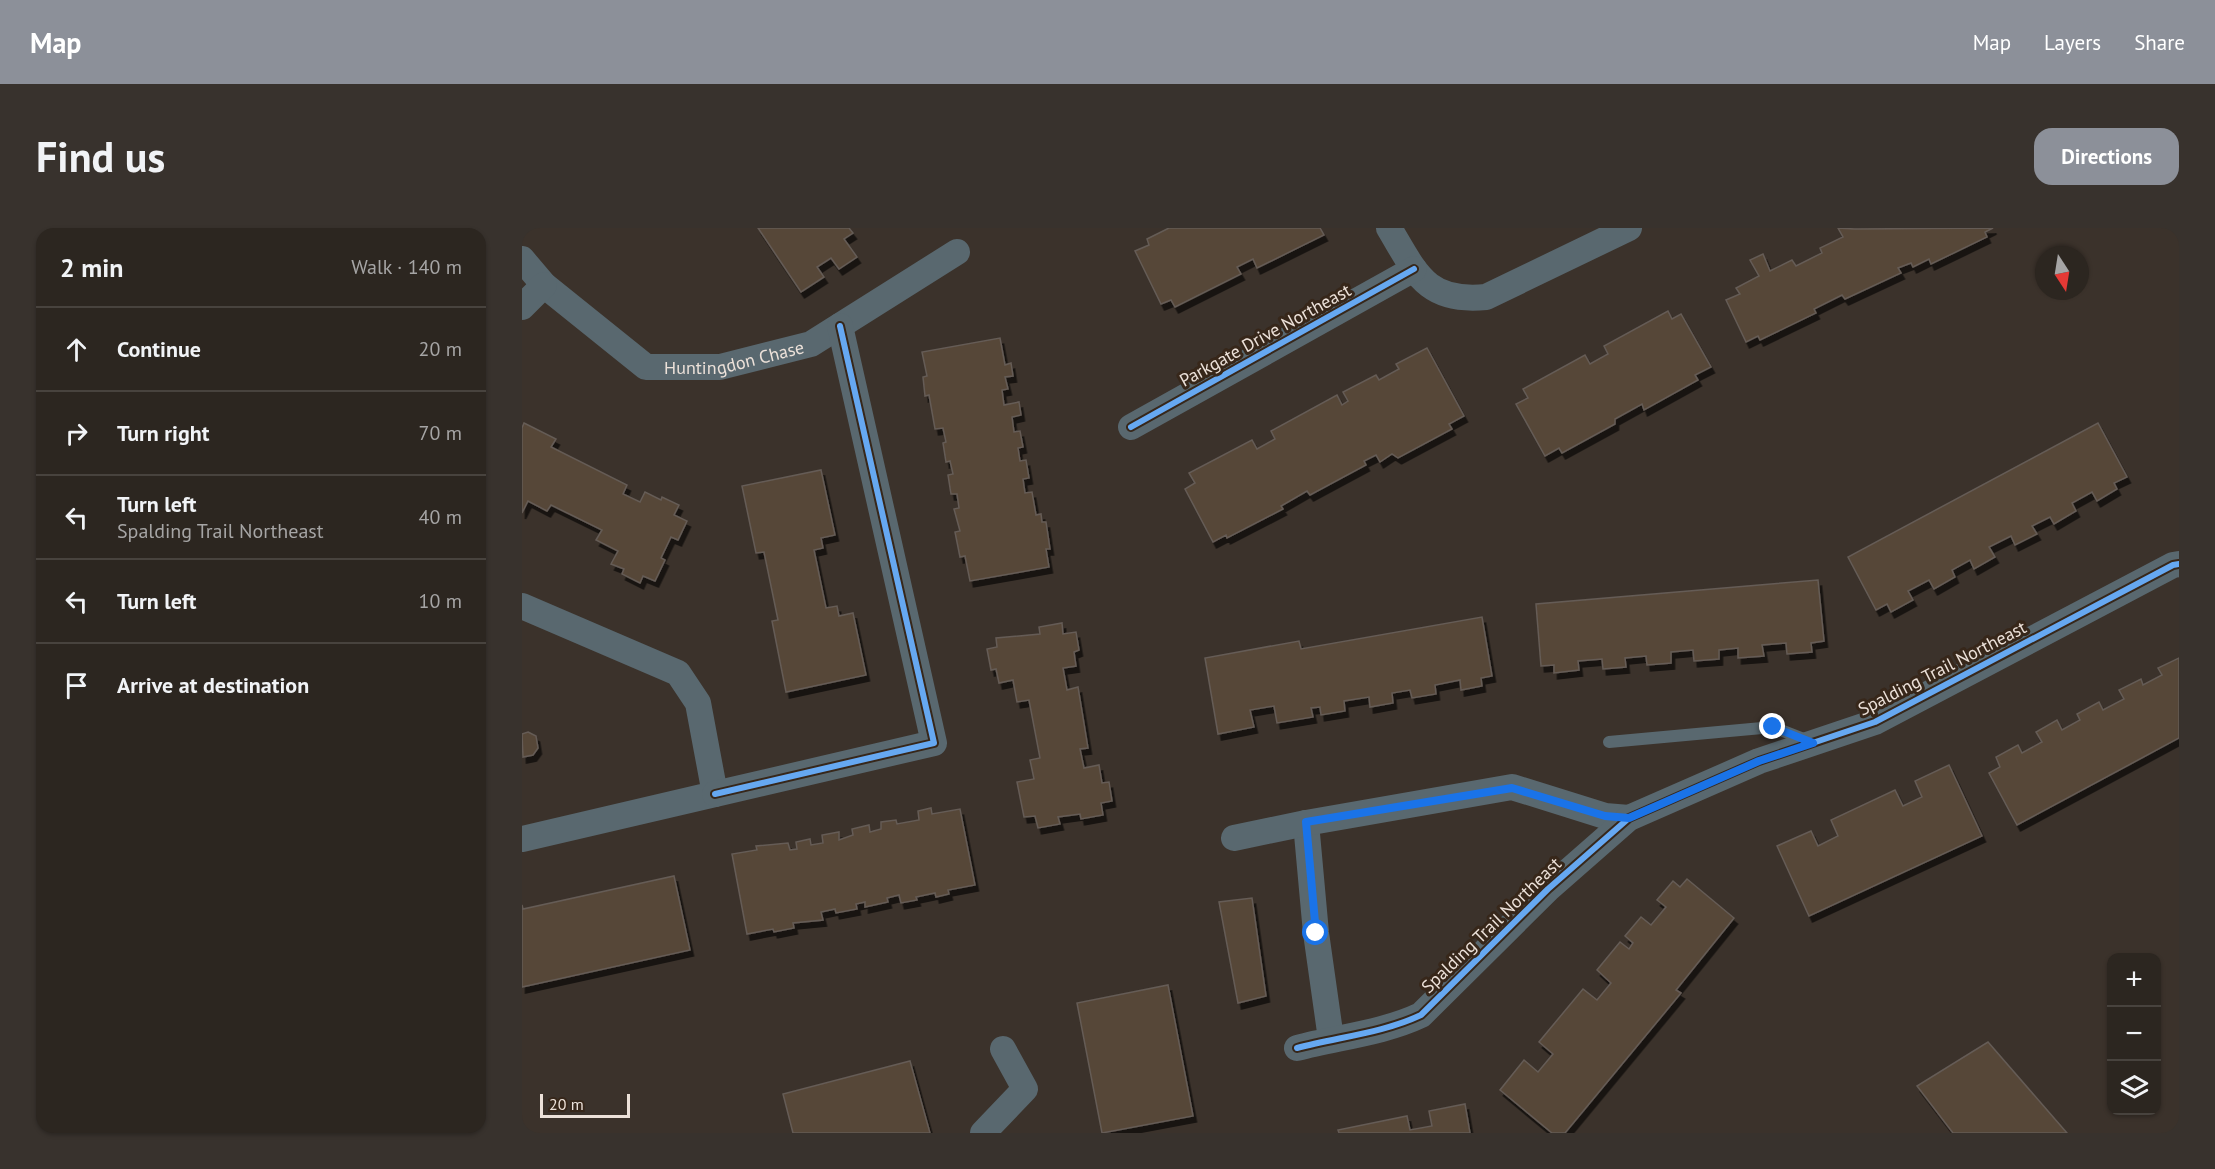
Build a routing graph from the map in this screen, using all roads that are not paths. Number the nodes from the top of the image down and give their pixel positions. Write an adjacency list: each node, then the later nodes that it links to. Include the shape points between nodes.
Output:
1 (1389, 228): 5 (street)
2 (1629, 228): 5 (street, via 1486,297 1468,298 1438,291 1423,282)
3 (957, 252): 8 (street, Huntingdon Chase)
4 (522, 259): 6 (street, Huntingdon Chase)
5 (1414, 269): 9 (street, Parkgate Drive Northeast)
6 (544, 285): 7 (street); 8 (street, Huntingdon Chase, via 646,367 720,367 811,344)
7 (522, 307)
8 (840, 326): 14 (street, via 934,743)
9 (1131, 427)
10 (2179, 564): 13 (street, Spalding Trail Northeast, via 1875,722)
11 (522, 606): 14 (street, via 678,673 698,703)
12 (1609, 742): 13 (lane, via 1773,727)
13 (1813, 743): 15 (street, Spalding Trail Northeast, via 1759,761)
14 (715, 794): 18 (street)
15 (1629, 818): 16 (street, via 1605,816 1512,788); 19 (street, Spalding Trail Northeast, via 1548,889 1421,1015 1398,1026)
16 (1306, 822): 17 (street); 19 (street)
17 (1234, 838)
18 (522, 839)
19 (1331, 1039): 20 (street, Spalding Trail Northeast)
20 (1298, 1048)
21 (1003, 1049): 22 (street, via 1025,1089)
22 (983, 1133)

